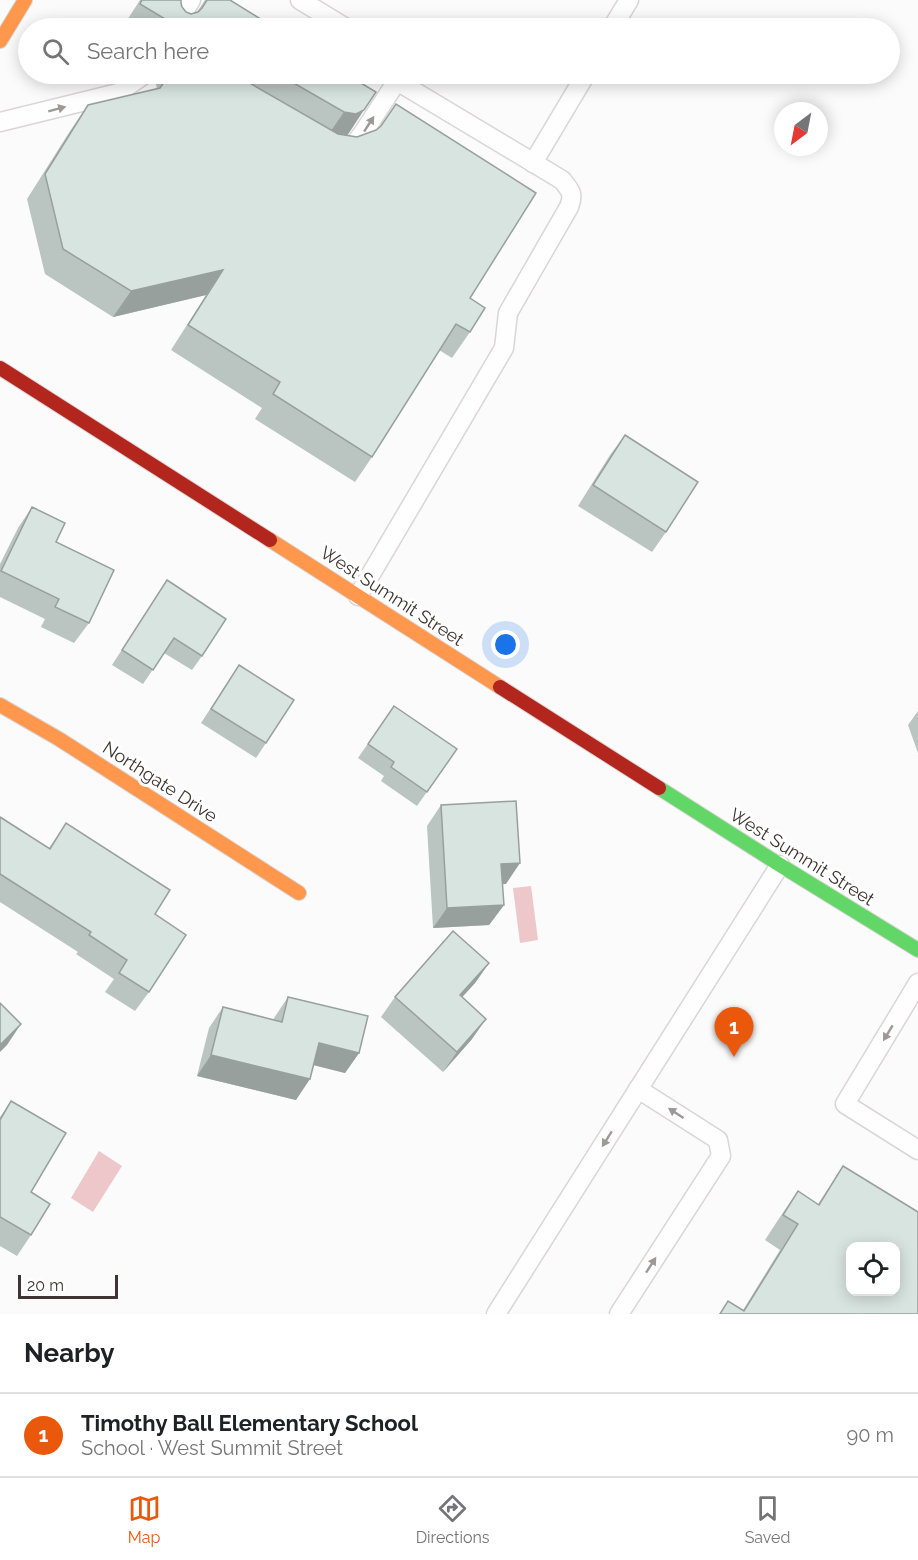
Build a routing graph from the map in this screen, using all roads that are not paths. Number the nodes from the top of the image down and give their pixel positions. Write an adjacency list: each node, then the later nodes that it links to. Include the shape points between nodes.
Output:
1 (25, 0): 8 (street)
2 (191, 0): 5 (lane)
3 (300, 0): 6 (lane)
4 (629, 0): 7 (lane)
5 (180, 18)
6 (330, 18)
7 (618, 18)
8 (0, 41)
9 (131, 84): 13 (lane, one-way to 9, via 118,93)
10 (390, 84): 14 (lane, one-way to 10, via 354,145)
11 (405, 84): 15 (lane)
12 (580, 84): 15 (lane)
13 (0, 122)
14 (331, 150)
15 (533, 163): 17 (lane, via 570,189 569,207 508,313 504,348)
16 (0, 368): 17 (street, West Summit Street)
17 (358, 596): 19 (street, West Summit Street)
18 (0, 705): 20 (street, Northgate Drive)
19 (780, 865): 21 (street, West Summit Street); 23 (lane)
20 (299, 893)
21 (918, 950)
22 (918, 983): 24 (lane, one-way to 24, via 845,1104)
23 (638, 1089): 25 (lane, one-way to 25); 26 (lane, one-way to 23, via 721,1156 718,1140)
24 (918, 1150)
25 (496, 1314)
26 (619, 1314)

